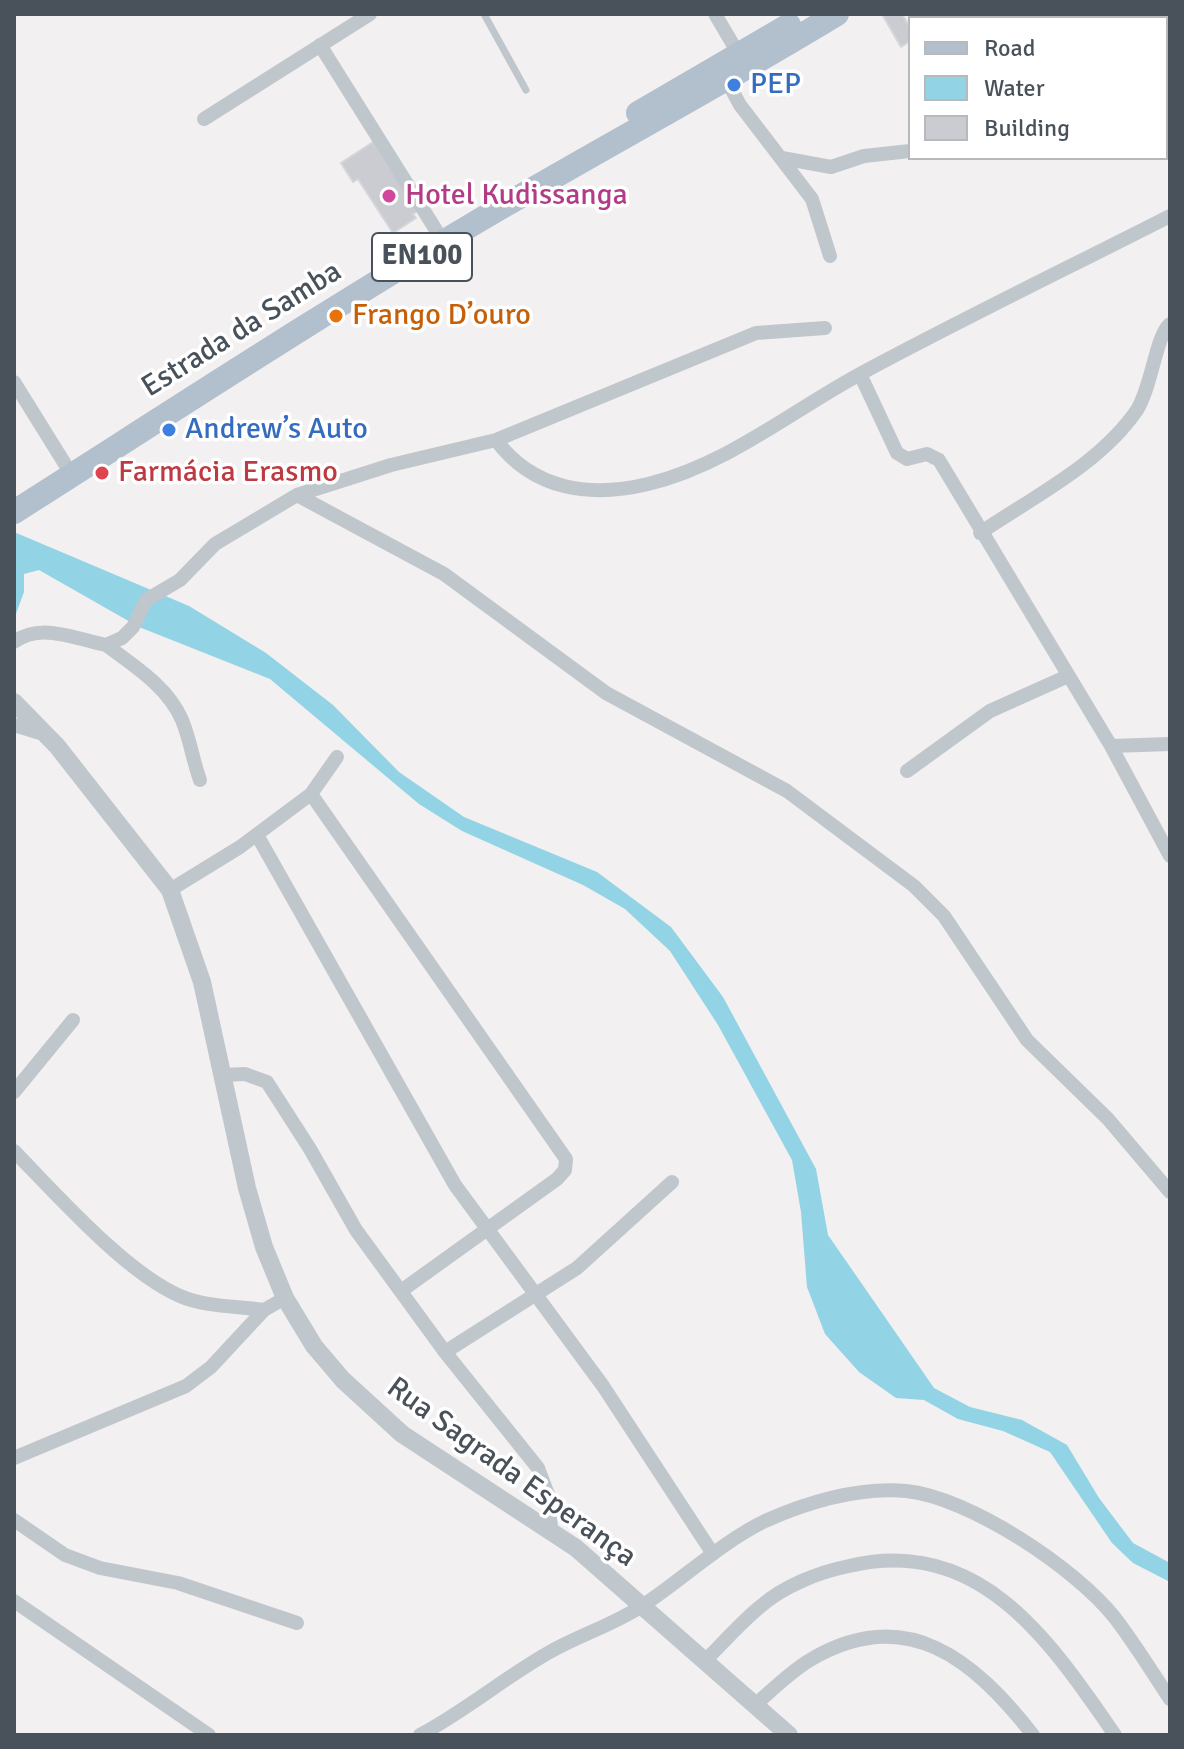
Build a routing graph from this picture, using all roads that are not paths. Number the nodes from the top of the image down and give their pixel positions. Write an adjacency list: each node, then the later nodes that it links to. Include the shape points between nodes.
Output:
1 (370, 14): 6 (street)
2 (484, 14): 9 (lane)
3 (715, 14): 7 (street)
4 (809, 14): 7 (main road, Estrada da Samba / EN100)
5 (837, 14): 8 (main road, Estrada da Samba / EN100)
6 (320, 45): 10 (street); 14 (street)
7 (738, 53): 14 (main road, Estrada da Samba / EN100)
8 (727, 81): 12 (street); 24 (main road, Estrada da Samba / EN100, via 501,208)
9 (526, 90)
10 (204, 119)
11 (908, 151): 12 (street, via 864,156 831,167)
12 (782, 158): 15 (street, via 812,199)
13 (1170, 216): 18 (street)
14 (436, 230): 21 (main road, Estrada da Samba / EN100)
15 (830, 256)
16 (1170, 324): 25 (street, via 1160,335 1149,387 1126,424 1065,476)
17 (825, 328): 20 (street, via 756,333)
18 (860, 374): 20 (street, via 738,446 650,483 624,488 567,489 524,471); 25 (street, via 897,453 907,459 927,454 939,460)
19 (14, 382): 21 (street)
20 (496, 440): 23 (street)
21 (65, 464): 22 (main road, Estrada da Samba / EN100)
22 (14, 495)
23 (297, 495): 27 (street, via 215,544 180,580 160,590 116,643); 45 (street, via 444,574 606,693 787,791 914,886 944,916 1027,1040 1108,1119)
24 (14, 512)
25 (980, 533): 28 (street)
26 (14, 642): 27 (street, via 47,632)
27 (106, 645): 35 (street, via 174,704)
28 (1068, 676): 32 (street); 34 (street, via 990,711)
29 (14, 702): 30 (street, Rua Sagrada Esperança)
30 (19, 718): 39 (street, Rua Sagrada Esperança, via 57,746)
31 (1170, 744): 32 (street)
32 (1111, 746): 38 (street)
33 (337, 757): 36 (street)
34 (907, 771)
35 (200, 780)
36 (311, 794): 37 (street); 46 (street, via 566,1159 557,1179)
37 (257, 835): 39 (street); 46 (street, via 455,1185)
38 (1170, 856)
39 (170, 890): 41 (street, Rua Sagrada Esperança, via 195,959)
40 (73, 1020): 42 (street)
41 (224, 1075): 47 (street, via 245,1074 267,1082 356,1230); 49 (street, Rua Sagrada Esperança, via 247,1188)
42 (14, 1092)
43 (14, 1151): 50 (street, via 85,1224 157,1283 181,1297)
44 (672, 1182): 48 (street)
45 (1170, 1192)
46 (489, 1229): 47 (street); 48 (street)
47 (401, 1291): 51 (street)
48 (538, 1296): 51 (street); 55 (street)
49 (285, 1298): 50 (street); 54 (street, Rua Sagrada Esperança, via 314,1346 372,1409 445,1464)
50 (264, 1310): 52 (street, via 186,1386)
51 (445, 1352): 54 (street, via 538,1468 549,1497)
52 (14, 1458)
53 (14, 1520): 58 (street, via 65,1555 100,1568 178,1583)
54 (551, 1530): 57 (street, Rua Sagrada Esperança)
55 (713, 1554): 57 (street); 60 (street, via 797,1507 872,1490 910,1491 973,1513 1032,1544 1114,1616)
56 (14, 1601): 62 (street)
57 (643, 1606): 59 (street, Rua Sagrada Esperança); 63 (street, via 547,1654)
58 (297, 1623)
59 (704, 1662): 61 (street, Rua Sagrada Esperança); 66 (street, via 762,1605 795,1585 872,1560 917,1562 959,1573 994,1591 1026,1618)
60 (1170, 1699)
61 (754, 1706): 64 (street, Rua Sagrada Esperança); 65 (street, via 796,1669 832,1649 881,1638 904,1639 931,1644 977,1672)
62 (209, 1735)
63 (420, 1735)
64 (789, 1735)
65 (1033, 1735)
66 (1115, 1735)

